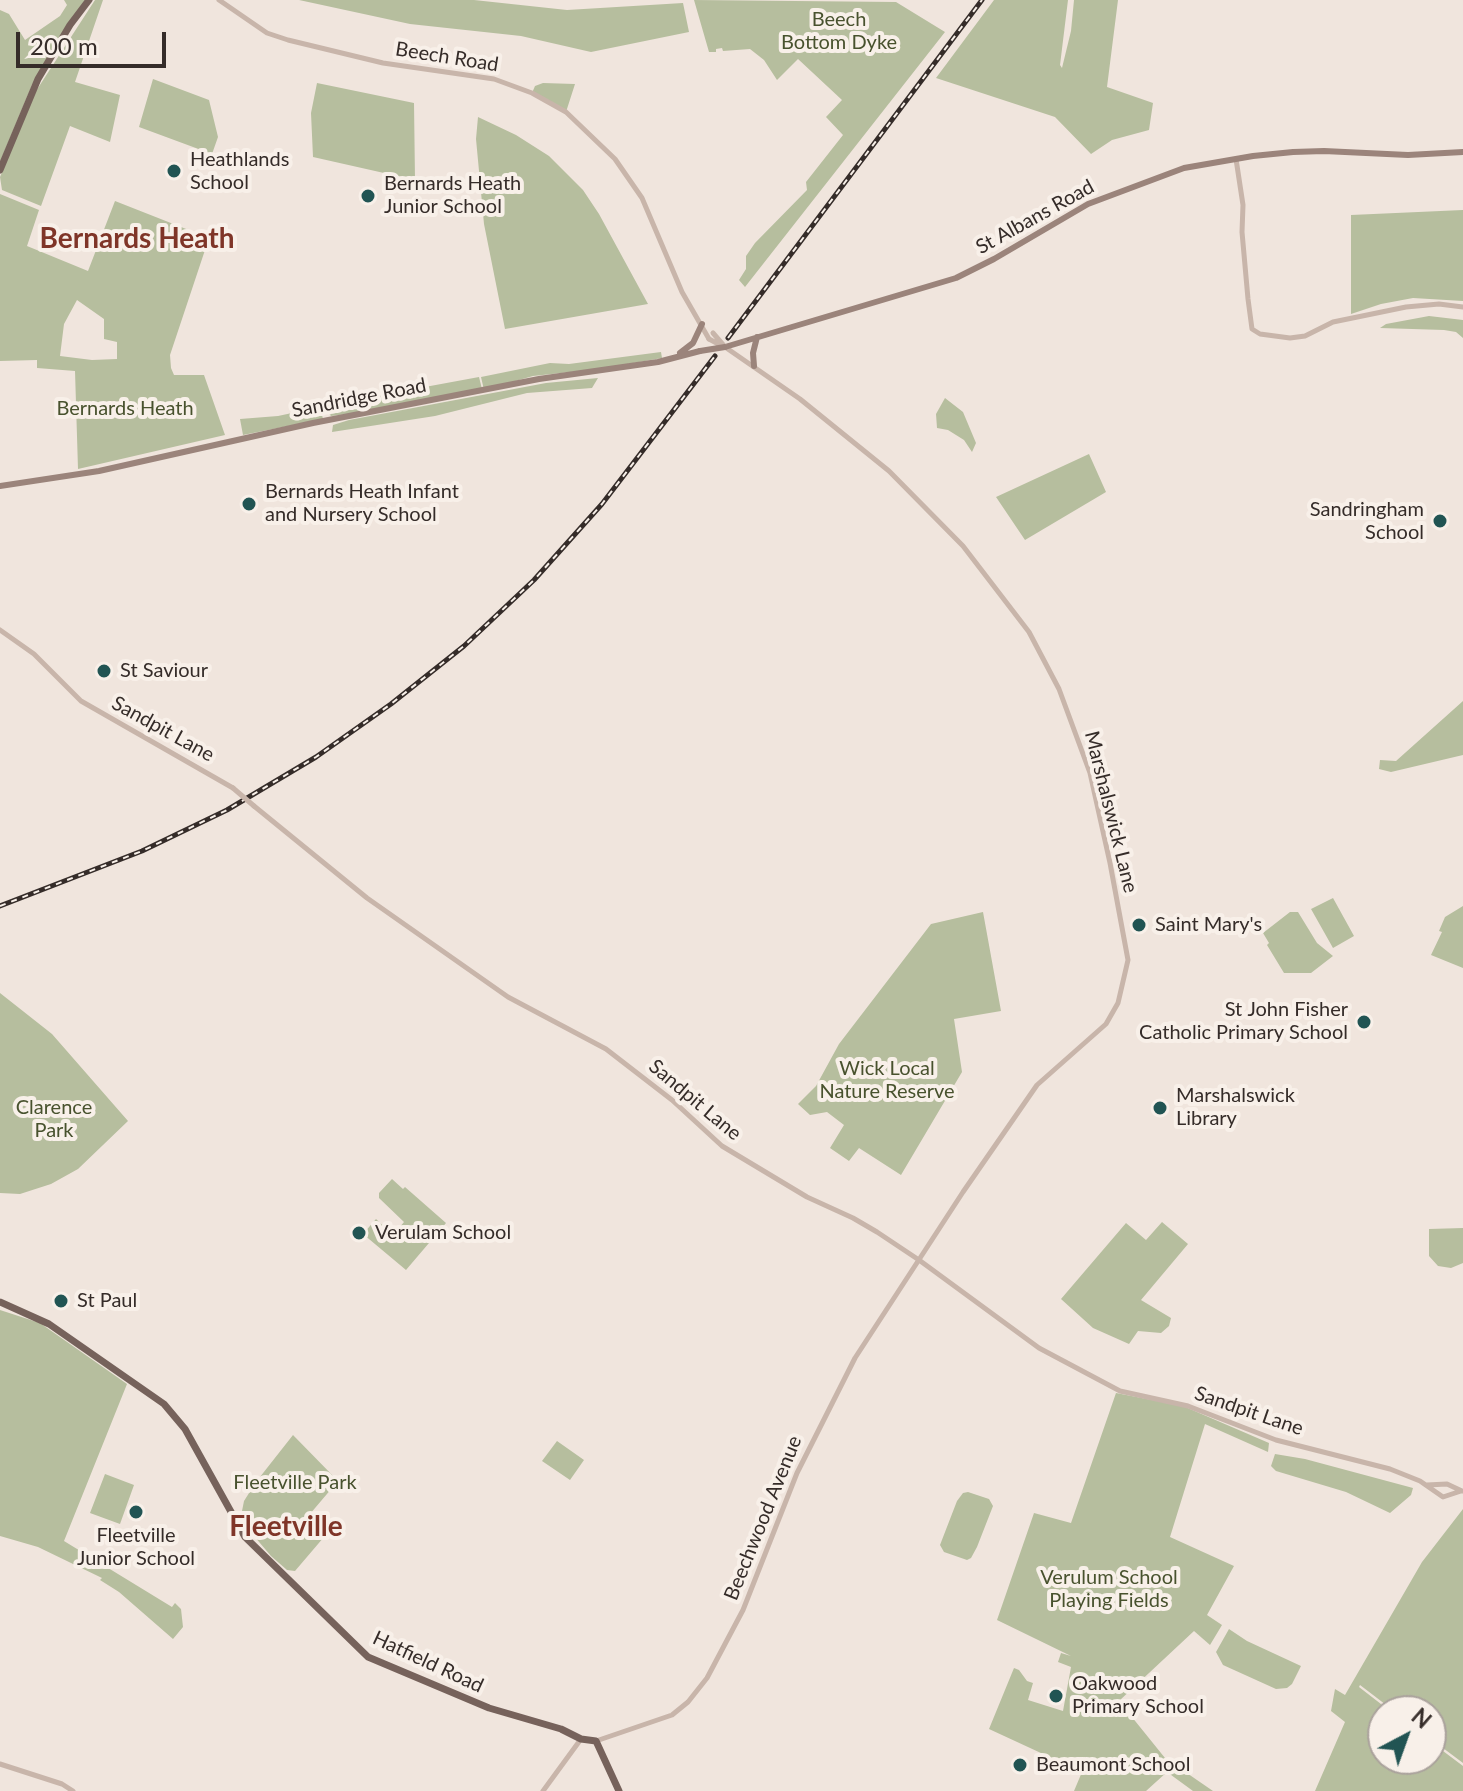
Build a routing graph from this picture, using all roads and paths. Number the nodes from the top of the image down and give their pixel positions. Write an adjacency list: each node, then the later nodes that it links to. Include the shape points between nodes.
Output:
1 (89, 0): 5 (main road, via 38,79)
2 (219, 0): 7 (street, Beech Road, via 267,33 288,40 383,63 494,79 551,102 601,143 629,178)
3 (1463, 152): 4 (main road, St Albans Road, via 1324,151)
4 (1236, 159): 6 (street, via 1252,329 1290,338 1333,322 1406,307); 8 (main road, St Albans Road, via 1169,172 1088,204 956,278)
5 (0, 170)
6 (1463, 307)
7 (702, 324): 9 (street, Beech Road, bridge); 10 (main road, via 693,343)
8 (757, 337): 9 (main road, St Albans Road); 11 (main road)
9 (728, 347): 10 (main road, Sandridge Road, bridge); 11 (street, Marshalswick Lane)
10 (674, 358): 12 (main road, Sandridge Road, via 539,379 90,473)
11 (754, 366): 14 (street, Marshalswick Lane, via 889,471 963,546 1017,614 1051,671 1090,773 1128,960 1118,1003 1106,1024 1037,1085)
12 (0, 486)
13 (0, 630): 14 (street, Sandpit Lane, bridge, via 34,654 81,701 233,788 367,898 508,997 606,1049 734,1154)
14 (919, 1260): 16 (street, Sandpit Lane, via 1009,1329 1120,1391 1188,1406 1276,1440 1390,1469); 22 (street, Beechwood Avenue, via 855,1358 824,1417 743,1610 707,1678 672,1715)
15 (0, 1302): 21 (main road, Hatfield Road, via 49,1324 164,1404 185,1429 245,1537 368,1657 489,1708)
16 (1427, 1485): 17 (street, Sandpit Lane); 20 (street, Sandpit Lane)
17 (1441, 1485): 18 (street, Sandpit Lane); 20 (street)
18 (1451, 1490): 19 (street); 20 (street, via 1446,1497)
19 (1462, 1491)
20 (1440, 1494)
21 (581, 1739): 22 (main road, Hatfield Road); 25 (street)
22 (596, 1741): 26 (main road)
23 (0, 1764): 24 (street)
24 (73, 1791)
25 (543, 1791)
26 (619, 1791)

